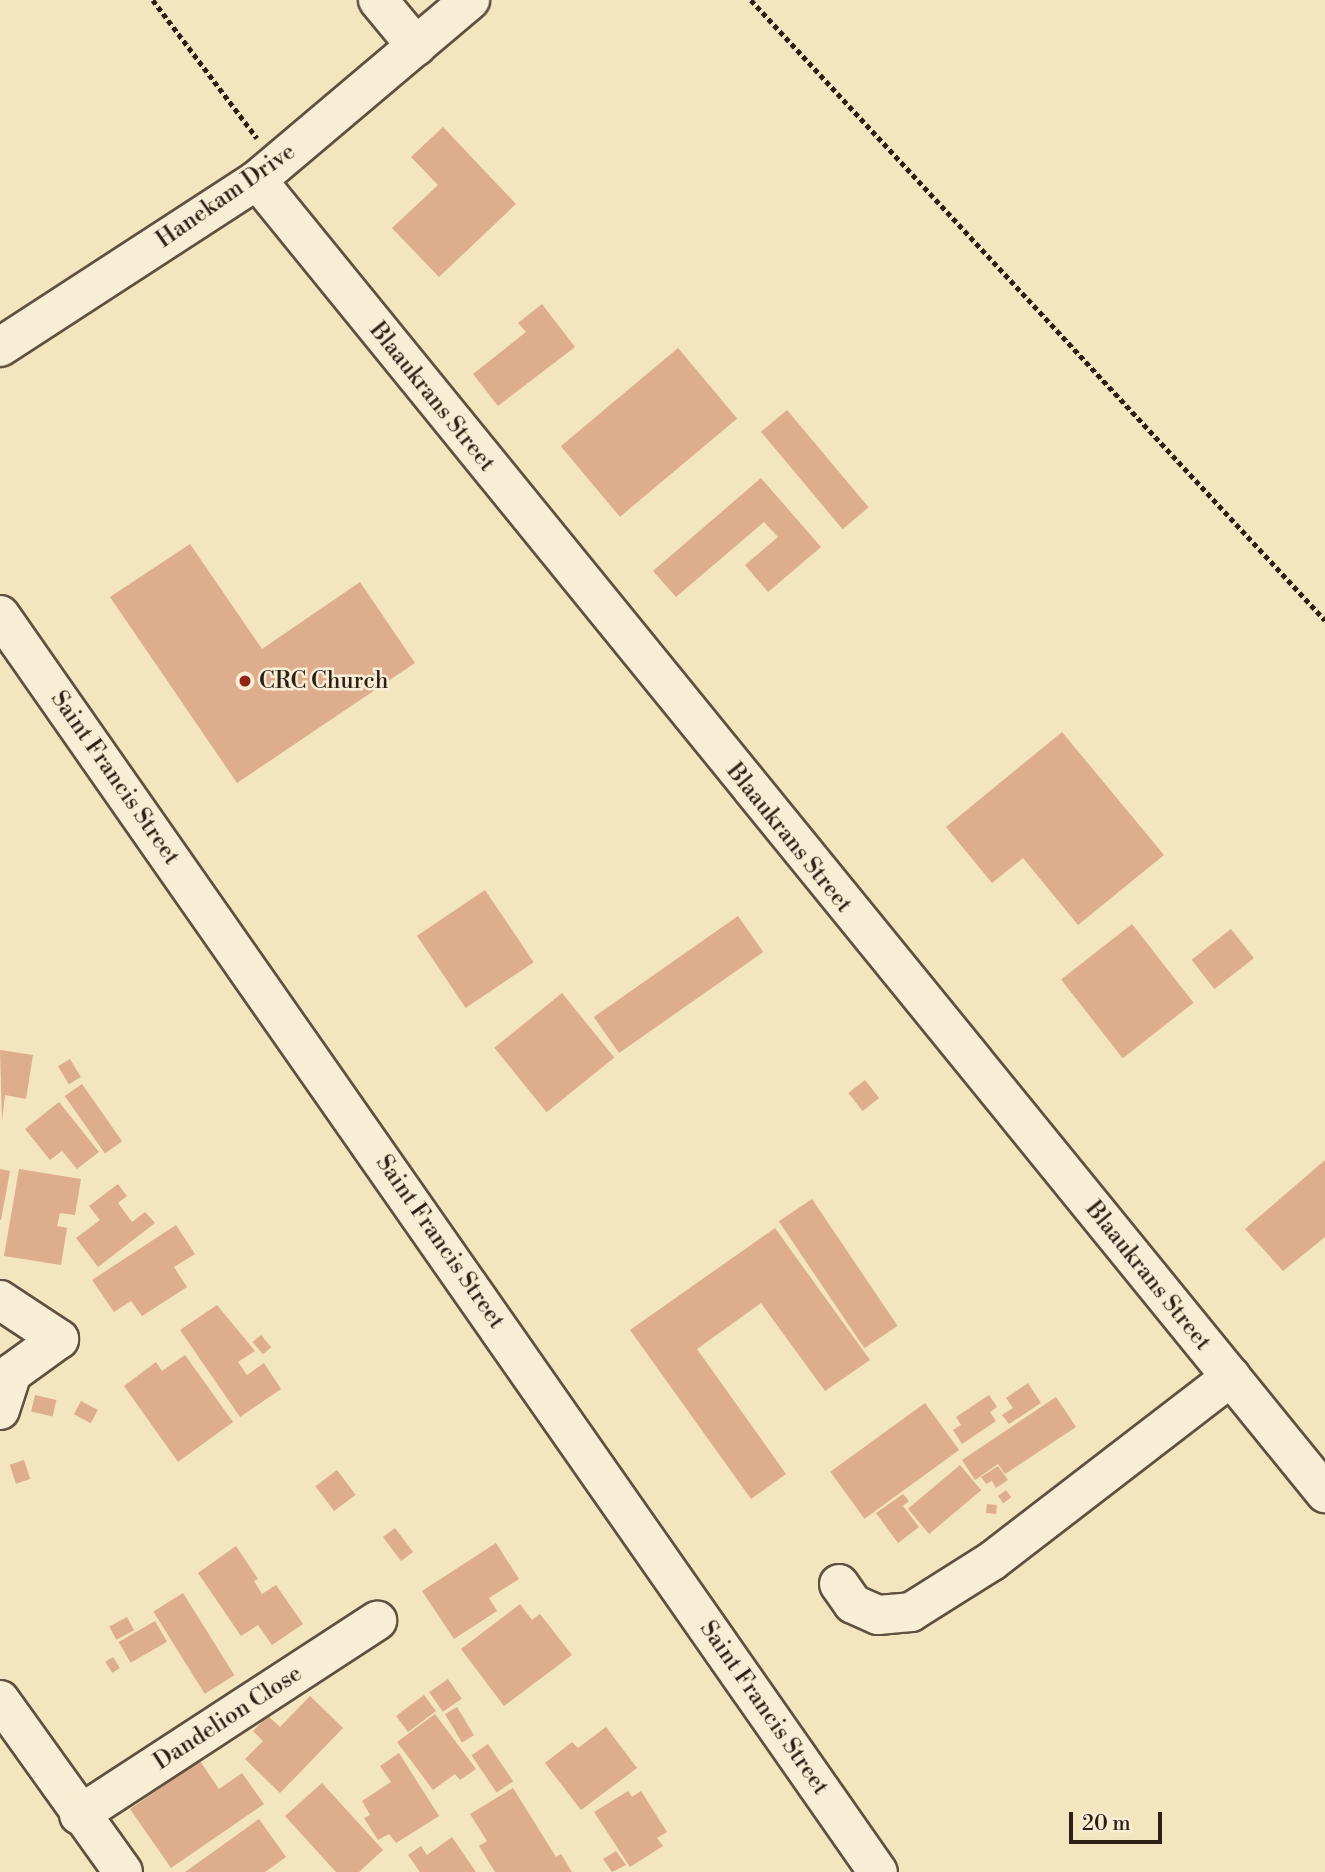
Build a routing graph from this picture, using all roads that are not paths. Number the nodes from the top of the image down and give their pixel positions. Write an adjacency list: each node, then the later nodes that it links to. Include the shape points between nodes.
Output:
1 (378, 0): 3 (street)
2 (470, 0): 3 (street, Hanekam Drive)
3 (416, 46): 4 (street, Hanekam Drive)
4 (267, 171): 5 (street, Hanekam Drive); 8 (street, Blaaukrans Street)
5 (0, 347)
6 (0, 615): 16 (street, Saint Francis Street)
7 (0, 1300): 9 (street, via 59,1339 12,1373)
8 (1231, 1377): 10 (street, Blaaukrans Street); 11 (street, via 992,1561 911,1612 878,1615 853,1604)
9 (0, 1410)
10 (1325, 1493)
11 (839, 1584)
12 (377, 1621): 14 (street, Dandelion Close)
13 (0, 1700): 14 (street)
14 (79, 1815): 15 (street)
15 (123, 1872)
16 (877, 1872)

